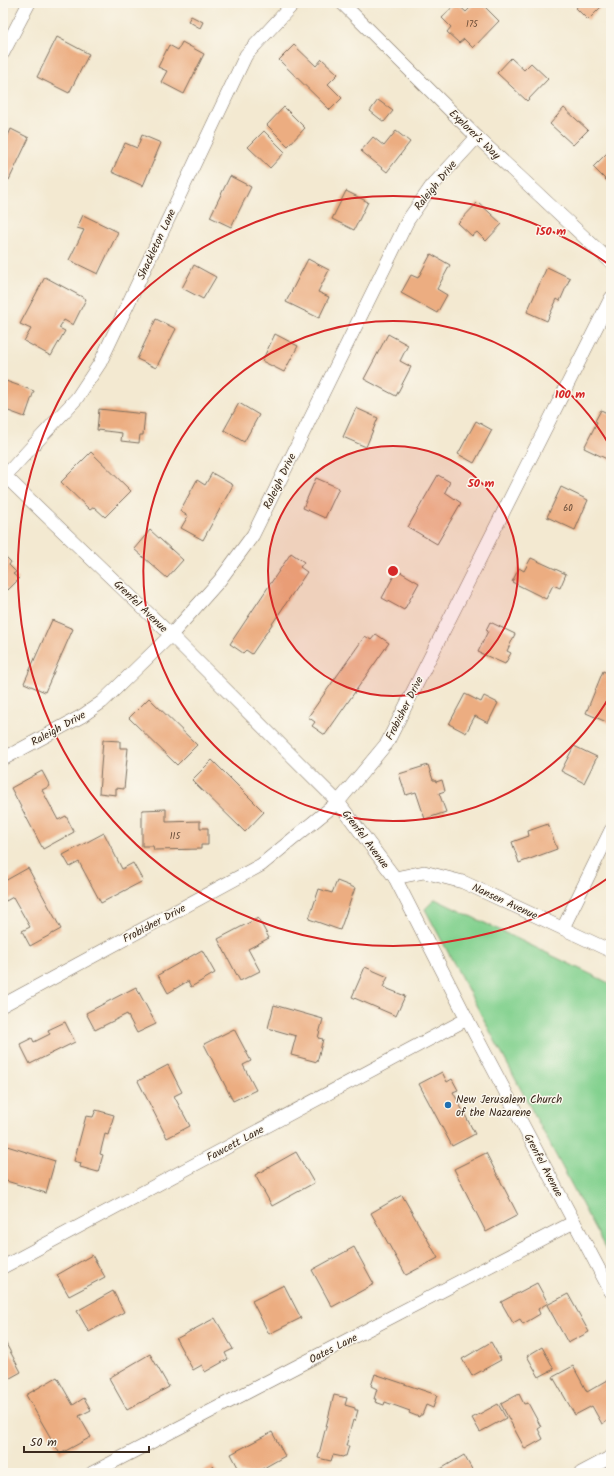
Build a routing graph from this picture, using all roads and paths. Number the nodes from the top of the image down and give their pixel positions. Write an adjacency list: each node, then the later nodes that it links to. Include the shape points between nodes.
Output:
1 (28, 3): 4 (street)
2 (294, 3): 8 (street, Shackleton Lane, via 246,55 100,363 77,398)
3 (342, 3): 5 (street, Explorer's Way)
4 (3, 53)
5 (477, 137): 6 (street, Explorer's Way); 9 (street, Raleigh Drive, via 431,187 408,220 253,535 220,580)
6 (611, 262)
7 (611, 298): 11 (street, Frobisher Drive, via 387,743)
8 (4, 475): 9 (street, Grenfel Avenue)
9 (171, 635): 10 (street, Raleigh Drive, via 102,702 82,716); 11 (street, Grenfel Avenue)
10 (3, 759)
11 (338, 802): 13 (street, Grenfel Avenue); 16 (street, Frobisher Drive, via 261,865)
12 (611, 830): 14 (street)
13 (395, 878): 14 (street, Nansen Avenue, via 424,872 463,882); 17 (street, Grenfel Avenue)
14 (563, 928): 15 (street, Nansen Avenue)
15 (611, 952)
16 (3, 1005)
17 (467, 1019): 18 (street, Grenfel Avenue); 19 (street, Fawcett Lane)
18 (574, 1222): 20 (street, Grenfel Avenue); 22 (street, Oates Lane)
19 (3, 1267)
20 (611, 1292)
21 (611, 1457): 23 (street)
22 (92, 1473)
23 (581, 1473)

